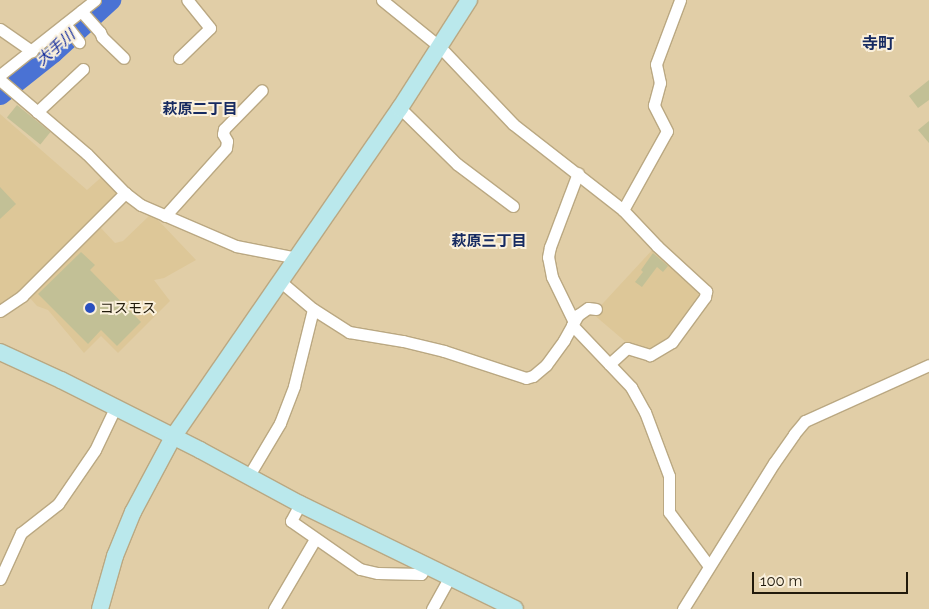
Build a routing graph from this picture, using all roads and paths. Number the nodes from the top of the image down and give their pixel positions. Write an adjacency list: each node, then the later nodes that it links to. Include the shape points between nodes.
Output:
1 (95, 0): 6 (street)
2 (187, 0): 13 (street, via 210,28)
3 (382, 0): 10 (street)
4 (468, 0): 10 (street)
5 (680, 0): 23 (street, via 656,64 660,83 654,105 668,131)
6 (83, 13): 7 (street); 12 (street)
7 (67, 26): 9 (street); 11 (street)
8 (0, 30): 11 (street)
9 (79, 41)
10 (440, 47): 18 (street); 20 (street, via 512,124)
11 (32, 51): 15 (street)
12 (124, 58)
13 (179, 58)
14 (83, 69): 19 (street)
15 (0, 75)
16 (0, 80): 19 (street)
17 (262, 90): 24 (street, via 224,129 226,148)
18 (400, 108): 22 (street, via 457,164); 25 (street)
19 (37, 112): 21 (street, via 87,154)
20 (578, 173): 23 (street); 30 (street, via 548,257 552,277)
21 (126, 193): 24 (street, via 141,205); 29 (street, via 22,296)
22 (513, 206)
23 (623, 210): 32 (street, via 706,293 672,342 650,355 627,348)
24 (165, 216): 25 (street, via 236,246)
25 (298, 258): 26 (street)
26 (281, 282): 27 (street); 35 (street)
27 (313, 309): 30 (street, via 349,332 444,351 526,378 546,364); 36 (street, via 294,386 280,423)
28 (596, 309): 30 (street, via 584,310)
29 (0, 311)
30 (573, 323): 32 (street)
31 (0, 352): 34 (street)
32 (609, 364): 40 (street, via 631,387 644,412 669,476 669,512)
33 (929, 365): 40 (street, via 805,421)
34 (115, 408): 35 (street); 42 (street, via 95,450 58,504 21,533)
35 (173, 437): 36 (street); 43 (street, via 130,519 110,571)
36 (248, 476): 37 (street)
37 (300, 504): 38 (street, via 291,521); 39 (street)
38 (315, 539): 39 (street, via 367,571 421,574); 44 (street)
39 (427, 565): 41 (street)
40 (708, 566): 47 (street)
41 (450, 576): 45 (street); 46 (street)
42 (0, 579)
43 (100, 609)
44 (274, 609)
45 (432, 609)
46 (515, 609)
47 (683, 609)

